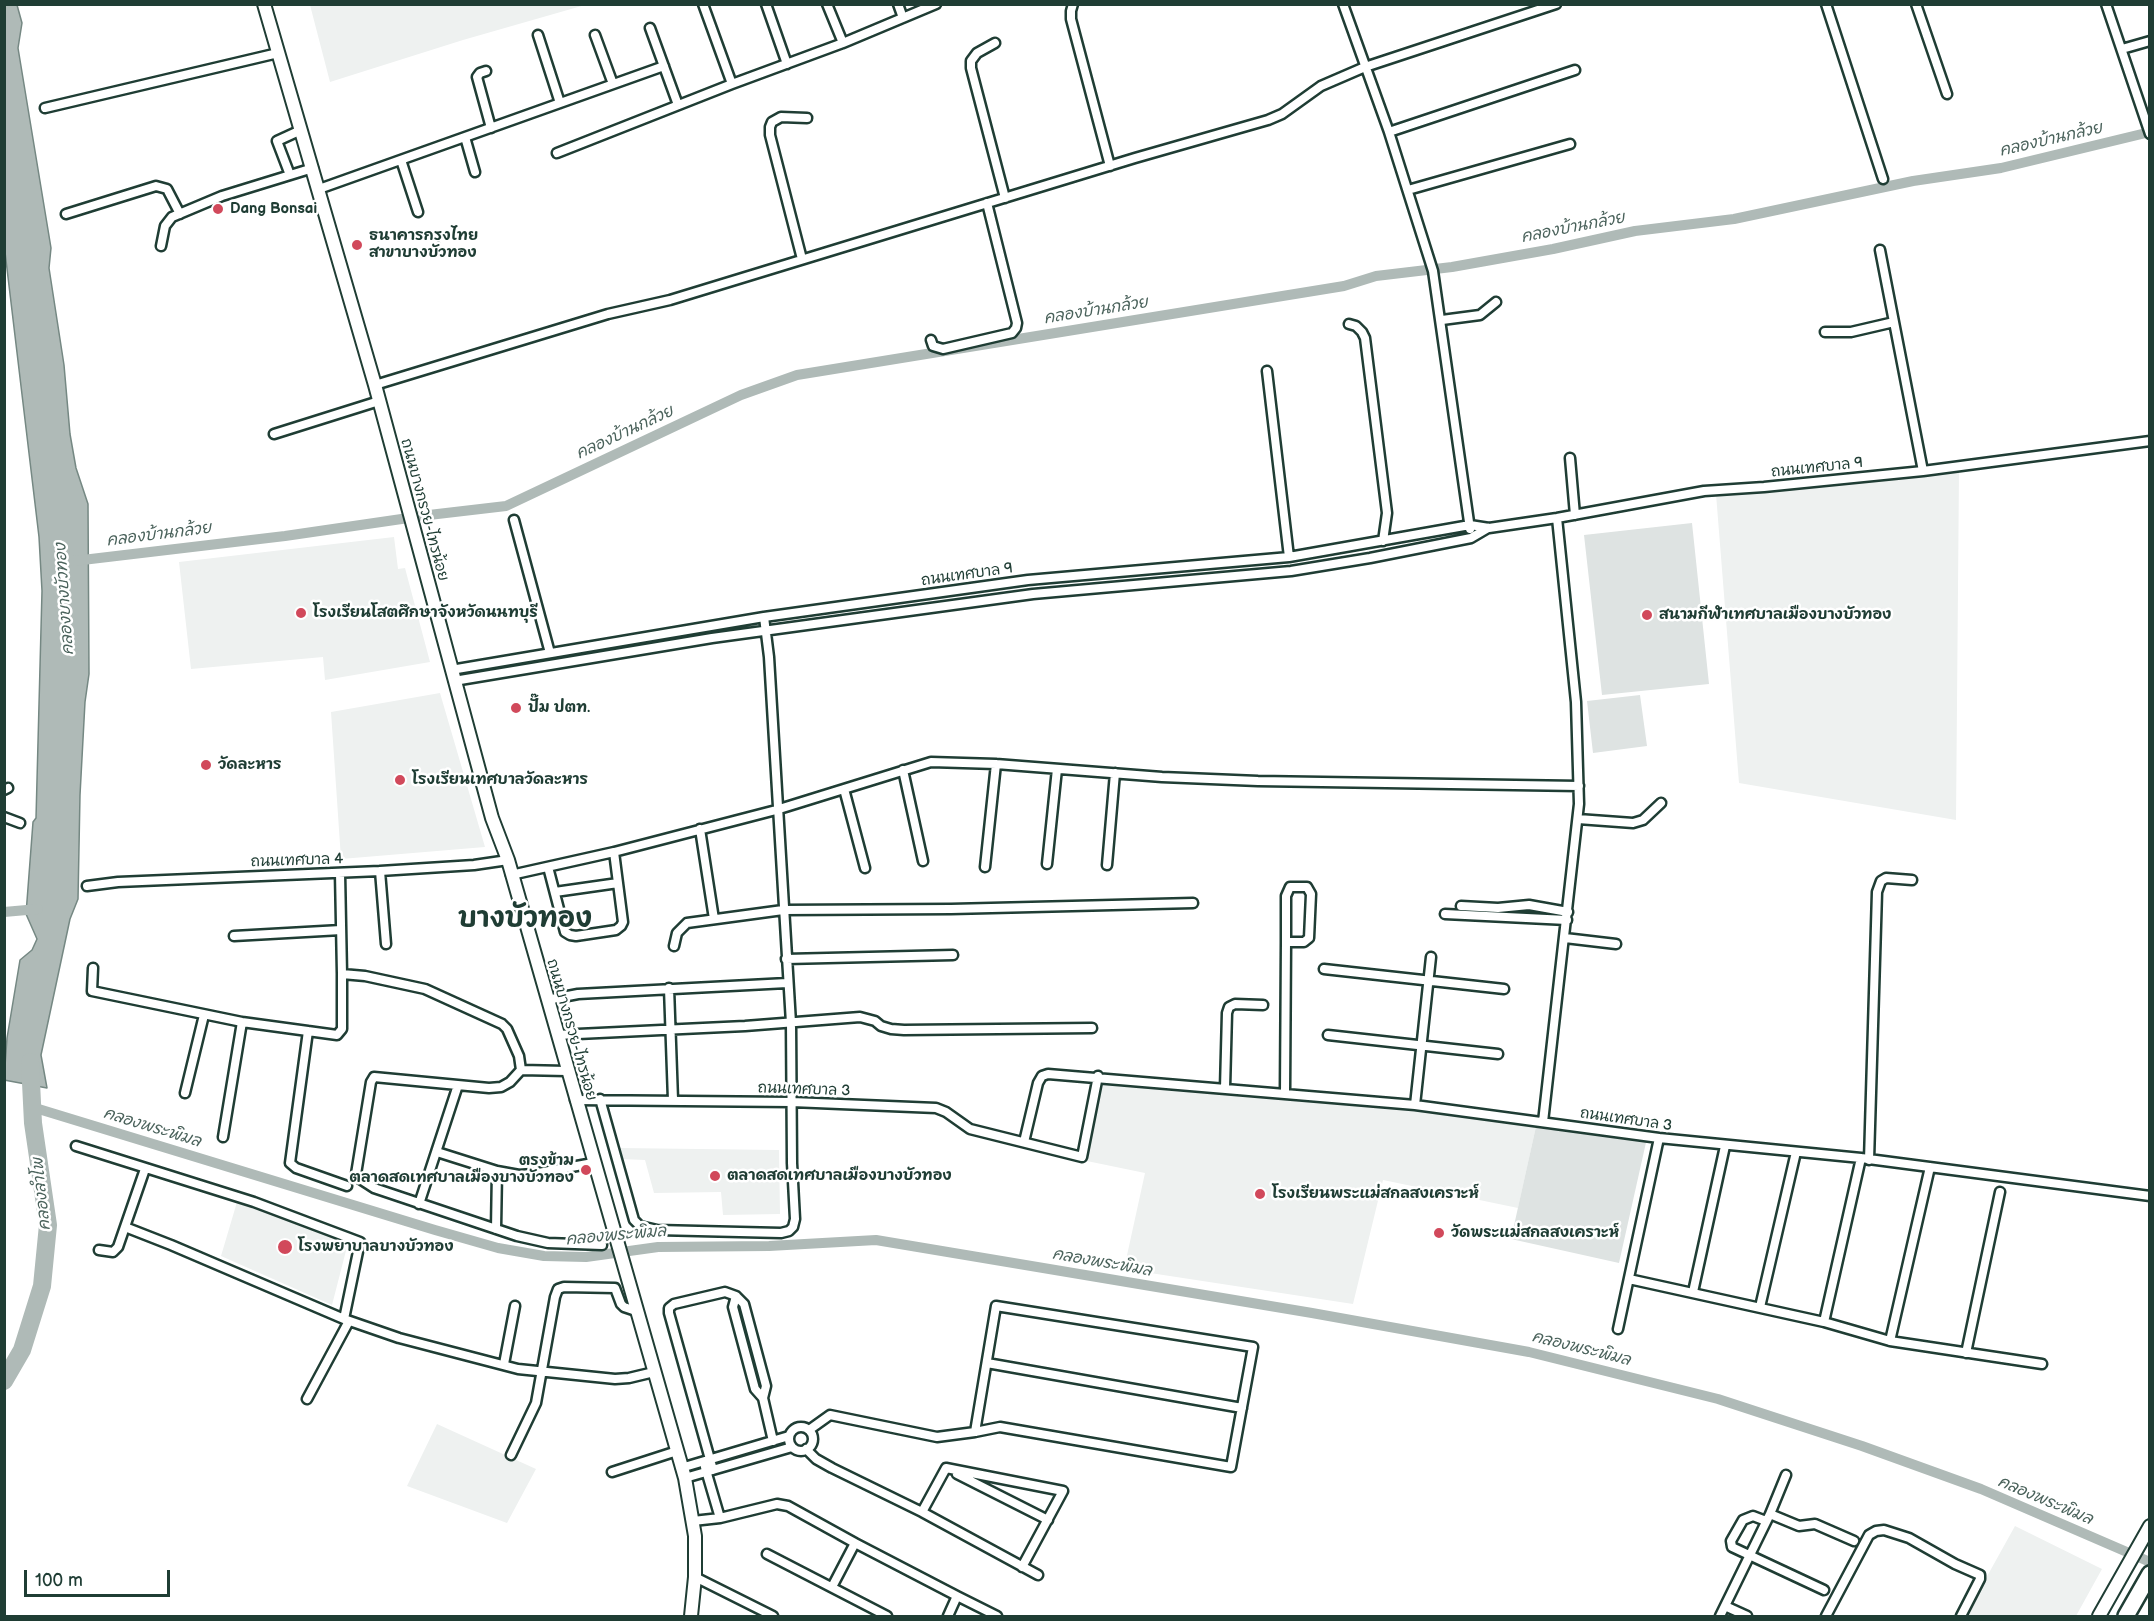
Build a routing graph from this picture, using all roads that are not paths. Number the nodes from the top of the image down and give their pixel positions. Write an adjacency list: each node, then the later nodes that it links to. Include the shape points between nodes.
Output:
1 (264, 4): 21 (main road, ถนนบางกรวย-ไทรน้อย)
2 (703, 4): 28 (street)
3 (766, 4): 22 (street)
4 (828, 4): 18 (street)
5 (898, 4): 13 (street)
6 (936, 4): 13 (street)
7 (1073, 4): 42 (street, via 1071,19)
8 (1343, 4): 24 (street)
9 (1556, 4): 24 (street)
10 (1826, 4): 46 (street)
11 (1916, 4): 29 (street)
12 (2106, 4): 20 (street)
13 (903, 18): 18 (street)
14 (650, 28): 23 (street)
15 (538, 35): 30 (street)
16 (595, 35): 27 (street)
17 (2150, 41): 20 (street)
18 (843, 43): 22 (street)
19 (995, 43): 49 (street, via 973,57 971,68)
20 (2122, 49): 37 (street)
21 (278, 53): 32 (street); 35 (main road, ถนนบางกรวย-ไทรน้อย)
22 (787, 64): 28 (street)
23 (664, 66): 27 (street); 31 (street)
24 (1365, 67): 36 (street); 42 (street, via 1321,86 1268,120)
25 (1575, 70): 36 (street)
26 (486, 71): 34 (street, via 477,77)
27 (614, 84): 30 (street)
28 (732, 84): 31 (street)
29 (1947, 94)
30 (560, 103): 34 (street)
31 (678, 105): 40 (street)
32 (45, 108)
33 (807, 118): 56 (street, via 781,117 770,127)
34 (491, 128): 38 (street)
35 (301, 130): 43 (main road, ถนนบางกรวย-ไทรน้อย); 45 (street, via 277,142)
36 (1389, 132): 48 (street)
37 (2150, 134)
38 (465, 137): 41 (street); 44 (street)
39 (1570, 144): 48 (street)
40 (557, 153)
41 (401, 160): 47 (street); 51 (street)
42 (1110, 166): 49 (street)
43 (313, 168): 45 (street); 47 (main road, ถนนบางกรวย-ไทรน้อย)
44 (475, 171)
45 (290, 175): 53 (street)
46 (1883, 179)
47 (319, 189): 64 (main road, ถนนบางกรวย-ไทรน้อย)
48 (1408, 190): 58 (street, via 1433,271)
49 (1005, 198): 50 (street)
50 (987, 203): 56 (street); 62 (street, via 1016,328 1012,333 943,349 933,346)
51 (418, 212)
52 (66, 214): 53 (street, via 156,186 168,189)
53 (180, 214): 54 (street, via 165,226)
54 (161, 246)
55 (1880, 250): 59 (street)
56 (802, 259): 64 (street)
57 (1496, 302): 58 (street, via 1480,315)
58 (1442, 321): 73 (street)
59 (1894, 322): 61 (street, via 1851,332); 69 (street)
60 (1349, 324): 76 (street, via 1356,326 1365,338 1387,513)
61 (1825, 332)
62 (931, 340)
63 (1267, 371): 77 (street)
64 (375, 385): 65 (main road, ถนนบางกรวย-ไทรน้อย)
65 (379, 401): 66 (street); 81 (main road, ถนนบางกรวย-ไทรน้อย)
66 (274, 434)
67 (2150, 441): 69 (street, ถนนเทศบาล 9)
68 (1570, 458): 70 (street)
69 (1923, 471): 70 (street, ถนนเทศบาล 9, via 1704,491)
70 (1575, 515): 71 (street, ถนนเทศบาล 9)
71 (1557, 518): 74 (street, ถนนเทศบาล 9); 86 (street, via 1576,702)
72 (514, 520): 80 (street)
73 (1470, 525): 74 (street, ถนนเทศบาล 9); 75 (street); 76 (street, ถนนเทศบาล 9)
74 (1489, 528): 75 (street, ถนนเทศบาล 9)
75 (1471, 538): 79 (street, ถนนเทศบาล 9, via 1291,571 1033,594)
76 (1383, 541): 77 (street, ถนนเทศบาล 9)
77 (1289, 557): 78 (street, ถนนเทศบาล 9, via 1028,580)
78 (764, 617): 79 (street); 80 (street, ถนนเทศบาล 9)
79 (766, 630): 81 (street, ถนนเทศบาล 9); 89 (street)
80 (550, 653): 81 (street, ถนนเทศบาล 9)
81 (453, 676): 95 (main road, ถนนบางกรวย-ไทรน้อย, via 492,818)
82 (996, 764): 83 (street, via 931,762); 84 (street); 100 (street)
83 (903, 770): 87 (street); 96 (street)
84 (1057, 770): 85 (street); 97 (street)
85 (1115, 773): 86 (street, via 1258,781); 98 (street)
86 (1579, 786): 91 (street)
87 (844, 789): 89 (street); 101 (street)
88 (1661, 803): 91 (street, via 1643,820 1633,823)
89 (777, 810): 93 (street); 111 (street)
90 (4, 817): 92 (street)
91 (1578, 819): 113 (street)
92 (20, 823)
93 (700, 829): 94 (street); 114 (street)
94 (614, 852): 99 (street); 106 (street)
95 (508, 860): 102 (street, ถนนเทศบาล 4); 104 (main road, ถนนบางกรวย-ไทรน้อย)
96 (923, 861)
97 (1047, 864)
98 (1107, 865)
99 (549, 867): 104 (street); 108 (street)
100 (985, 867)
101 (865, 868)
102 (380, 871): 103 (street, ถนนเทศบาล 4); 119 (street)
103 (340, 873): 107 (street, ถนนเทศบาล 4); 115 (street)
104 (511, 875): 132 (main road, ถนนบางกรวย-ไทรน้อย)
105 (1912, 880): 164 (street, via 1886,878 1881,880 1877,892)
106 (618, 883): 108 (street); 108 (street, via 621,926 576,936 562,928)
107 (87, 886)
108 (555, 892)
109 (1193, 903): 111 (street)
110 (1461, 906): 113 (street, via 1498,909 1529,905)
111 (783, 910): 114 (street); 124 (street)
112 (1445, 914): 113 (street)
113 (1567, 916): 117 (street)
114 (714, 920): 121 (street, via 687,923 676,933)
115 (341, 930): 116 (street); 127 (street)
116 (234, 936)
117 (1565, 938): 120 (street); 156 (street)
118 (1286, 942): 118 (street, via 1287,890 1294,885 1307,887 1311,894 1309,938 1304,942); 150 (street)
119 (386, 944)
120 (1616, 944)
121 (674, 946)
122 (953, 955): 124 (street)
123 (1431, 957): 128 (street)
124 (786, 959): 129 (street)
125 (93, 968): 134 (street, via 92,991)
126 (1324, 969): 128 (street)
127 (342, 974): 139 (street, via 341,1031 336,1035); 144 (street, via 425,989 502,1024 519,1056)
128 (1428, 981): 131 (street); 142 (street)
129 (787, 983): 130 (street); 136 (street)
130 (669, 988): 132 (street); 138 (street)
131 (1504, 989)
132 (547, 1000): 140 (main road, ถนนบางกรวย-ไทรน้อย)
133 (1263, 1005): 148 (street, via 1229,1007)
134 (204, 1015): 135 (street); 149 (street)
135 (242, 1023): 139 (street); 157 (street)
136 (791, 1023): 137 (street, via 860,1017 904,1030); 138 (street); 154 (street)
137 (1092, 1028)
138 (670, 1029): 140 (street); 153 (street)
139 (308, 1031): 169 (street, via 290,1163)
140 (557, 1035): 145 (main road, ถนนบางกรวย-ไทรน้อย)
141 (1328, 1035): 142 (street)
142 (1423, 1044): 143 (street); 155 (street)
143 (1498, 1054)
144 (521, 1070): 145 (street); 147 (street, via 501,1087)
145 (567, 1071): 152 (main road, ถนนบางกรวย-ไทรน้อย)
146 (1098, 1077): 148 (street, ถนนเทศบาล 3); 159 (street, ถนนเทศบาล 3, via 1042,1076); 159 (street, ถนนเทศบาล 3, via 1082,1157)
147 (459, 1085): 162 (street); 172 (street, via 377,1075 371,1082 356,1174 374,1188)
148 (1225, 1088): 150 (street, ถนนเทศบาล 3)
149 (186, 1093)
150 (1285, 1093): 155 (street, ถนนเทศบาล 3)
151 (600, 1099): 152 (street, ถนนเทศบาล 3); 153 (street, ถนนเทศบาล 3); 154 (street, via 634,1220 640,1226 657,1230 781,1233 789,1231 795,1219)
152 (575, 1100): 165 (main road, ถนนบางกรวย-ไทรน้อย)
153 (673, 1100): 154 (street, ถนนเทศบาล 3)
154 (792, 1102): 159 (street, ถนนเทศบาล 3, via 936,1108 970,1129)
155 (1415, 1105): 156 (street, ถนนเทศบาล 3)
156 (1544, 1122): 158 (street, ถนนเทศบาล 3)
157 (223, 1137)
158 (1659, 1138): 161 (street, ถนนเทศบาล 3); 177 (street)
159 (1024, 1142)
160 (76, 1146): 167 (street)
161 (1725, 1146): 163 (street, ถนนเทศบาล 3); 178 (street)
162 (437, 1152): 168 (street); 172 (street)
163 (1796, 1152): 164 (street, ถนนเทศบาล 3); 181 (street)
164 (1865, 1159): 166 (street, ถนนเทศบาล 3); 184 (street)
165 (593, 1162): 168 (street, via 533,1174); 182 (main road, ถนนบางกรวย-ไทรน้อย)
166 (1930, 1167): 171 (street, ถนนเทศบาล 3); 186 (street)
167 (145, 1169): 173 (street); 183 (street, via 254,1202 360,1242)
168 (497, 1172): 174 (street)
169 (347, 1186)
170 (2000, 1192): 189 (street)
171 (2150, 1196)
172 (419, 1203): 174 (street)
173 (125, 1227): 176 (street, via 115,1251); 183 (street)
174 (496, 1229): 175 (street, via 548,1243)
175 (602, 1245)
176 (99, 1250)
177 (1629, 1279): 178 (street); 185 (street)
178 (1693, 1292): 181 (street)
179 (736, 1296): 187 (street, via 744,1304); 188 (street, via 733,1306); 206 (street, via 720,1293 669,1308)
180 (515, 1306): 191 (street)
181 (1760, 1307): 184 (street)
182 (636, 1311): 193 (street, via 621,1304 615,1288 558,1290); 194 (main road, ถนนบางกรวย-ไทรน้อย)
183 (347, 1320): 191 (street, via 399,1338); 196 (street)
184 (1824, 1322): 186 (street)
185 (1618, 1329)
186 (1890, 1341): 189 (street)
187 (754, 1342): 188 (street); 195 (street, via 766,1386)
188 (744, 1345): 195 (street, via 755,1389)
189 (1966, 1353): 192 (street)
190 (987, 1363): 197 (street); 197 (street, via 996,1306 1253,1347); 199 (street)
191 (504, 1364): 193 (street)
192 (2042, 1364)
193 (543, 1371): 194 (street, via 615,1379); 205 (street, via 536,1403)
194 (654, 1372): 204 (main road, ถนนบางกรวย-ไทรน้อย)
195 (763, 1398): 201 (street)
196 (307, 1399)
197 (1242, 1408): 199 (street, via 1231,1467 1000,1427)
198 (809, 1430): 199 (street, via 830,1415 937,1437); 200 (street, via 799,1427); 203 (street, via 813,1440)
199 (975, 1432)
200 (789, 1436): 201 (street); 202 (street)
201 (773, 1441): 206 (street)
202 (792, 1447): 203 (street); 208 (street)
203 (806, 1449): 212 (street, via 832,1468)
204 (677, 1451): 209 (street); 210 (main road, ถนนบางกรวย-ไทรน้อย)
205 (511, 1455)
206 (707, 1460): 208 (street); 210 (street)
207 (946, 1468): 212 (street); 215 (street); 215 (street, via 1064,1491)
208 (710, 1471): 210 (street); 214 (street)
209 (612, 1472)
210 (683, 1473): 216 (main road, ถนนบางกรวย-ไทรน้อย)
211 (1786, 1475): 213 (street)
212 (922, 1512): 222 (street)
213 (1768, 1517): 218 (street, via 1799,1526 1815,1524); 221 (street); 221 (street, via 1743,1520 1731,1541 1732,1547)
214 (720, 1518): 216 (street); 219 (street, via 777,1504 788,1506)
215 (1048, 1520): 222 (street)
216 (693, 1521): 225 (main road, ถนนบางกรวย-ไทรน้อย)
217 (2150, 1526): 239 (main road)
218 (1854, 1541)
219 (855, 1543): 226 (street); 228 (street)
220 (767, 1554): 226 (street)
221 (1749, 1556): 227 (street); 229 (street)
222 (1022, 1567): 224 (street)
223 (2150, 1574): 240 (highway)
224 (1038, 1575)
225 (695, 1577): 230 (main road, ถนนบางกรวย-ไทรน้อย); 231 (street)
226 (832, 1587): 232 (street)
227 (1824, 1590)
228 (957, 1596): 233 (street); 234 (street)
229 (1725, 1606): 235 (street); 236 (street)
230 (691, 1617)
231 (773, 1617)
232 (887, 1617)
233 (948, 1617)
234 (997, 1617)
235 (1720, 1617)
236 (1748, 1617)
237 (1826, 1617): 238 (street, via 1869,1535 1884,1530 1909,1538 1980,1575)
238 (1961, 1617)
239 (2099, 1617)
240 (2126, 1617)

